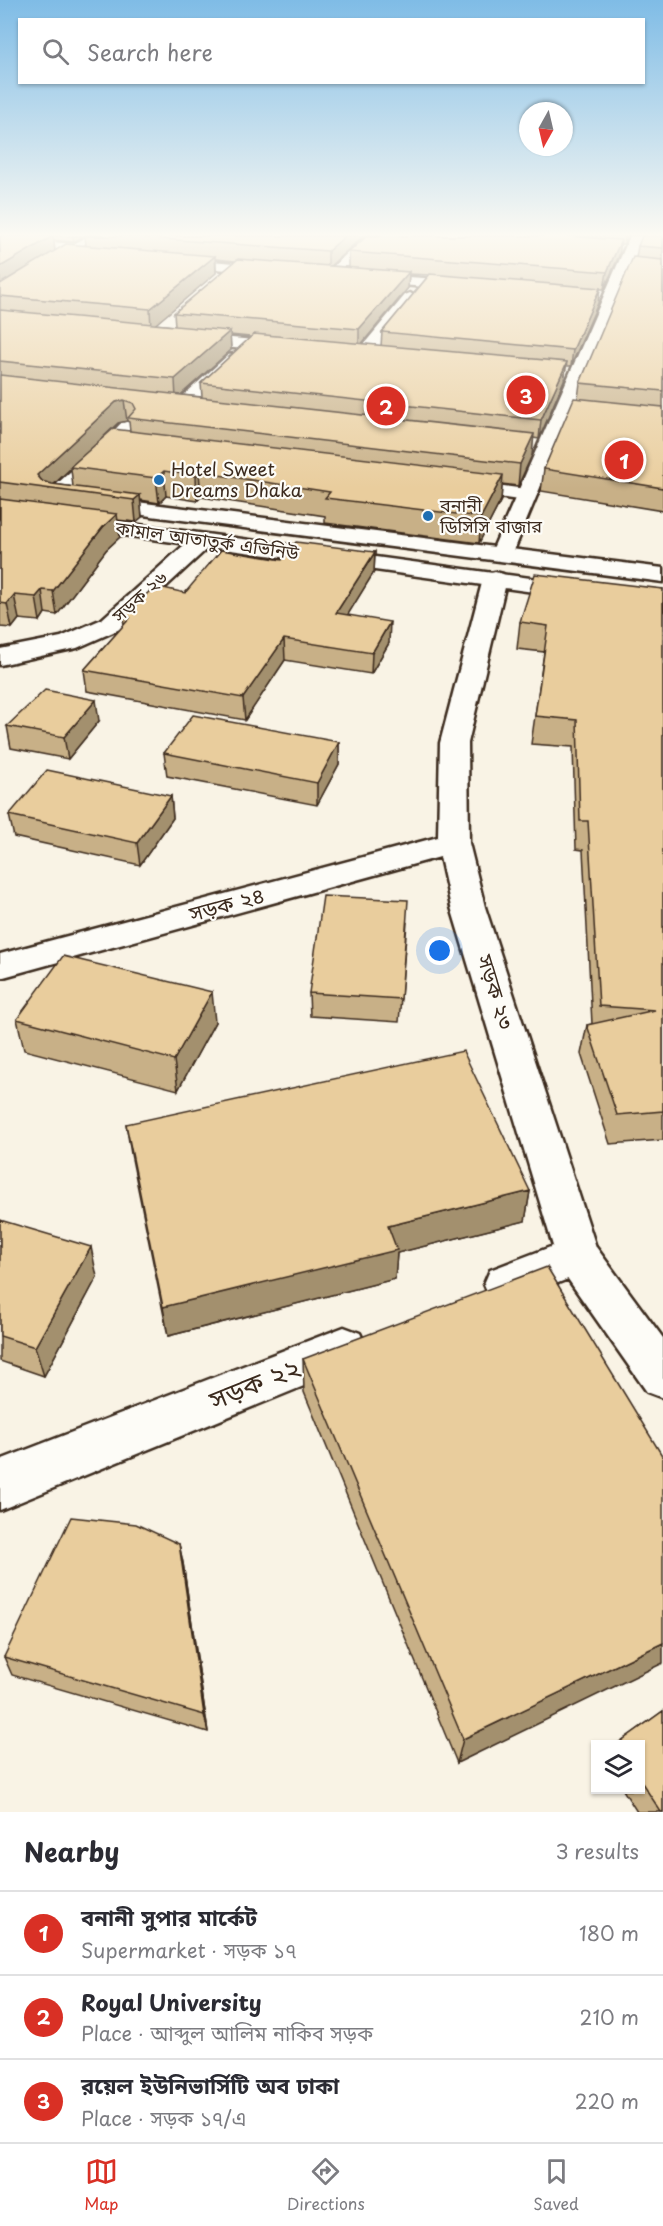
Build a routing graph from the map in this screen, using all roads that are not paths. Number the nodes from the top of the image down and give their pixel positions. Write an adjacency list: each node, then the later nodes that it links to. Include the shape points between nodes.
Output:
1 (389, 321): 6 (street, via 358,355)
2 (594, 321): 11 (street, সড়ক ২৩, via 572,373)
3 (167, 337): 4 (street)
4 (249, 345): 5 (street); 9 (street)
5 (306, 350)
6 (388, 357)
7 (127, 401): 8 (street)
8 (150, 404): 9 (street); 13 (street)
9 (182, 407): 10 (street)
10 (206, 410)
11 (563, 410): 12 (street); 16 (street, সড়ক ২৩)
12 (585, 412)
13 (111, 444): 15 (street); 21 (street, কামাল আতাতুর্ক এভিনিউ, via 43,496)
14 (523, 445): 16 (street)
15 (135, 447)
16 (546, 448): 18 (street, সড়ক ২৩)
17 (443, 485): 18 (street)
18 (526, 495): 21 (street, সড়ক ২৩)
19 (0, 512): 20 (street, কামাল আতাতুর্ক এভিনিউ)
20 (202, 541): 21 (street, কামাল আতাতুর্ক এভিনিউ); 24 (street, সড়ক ২৬, via 111,624 68,642)
21 (498, 566): 22 (street, কামাল আতাতুর্ক এভিনিউ); 23 (street, কামাল আতাতুর্ক এভিনিউ); 25 (street, সড়ক ২৩, via 454,743)
22 (663, 575)
23 (663, 603)
24 (0, 657)
25 (453, 843): 26 (street, সড়ক ২৪); 27 (street, সড়ক ২৩, via 468,906)
26 (0, 966)
27 (577, 1256): 28 (street); 30 (street, সড়ক ২৩)
28 (466, 1300)
29 (377, 1335): 31 (street, সড়ক ২২)
30 (663, 1376)
31 (0, 1485)

